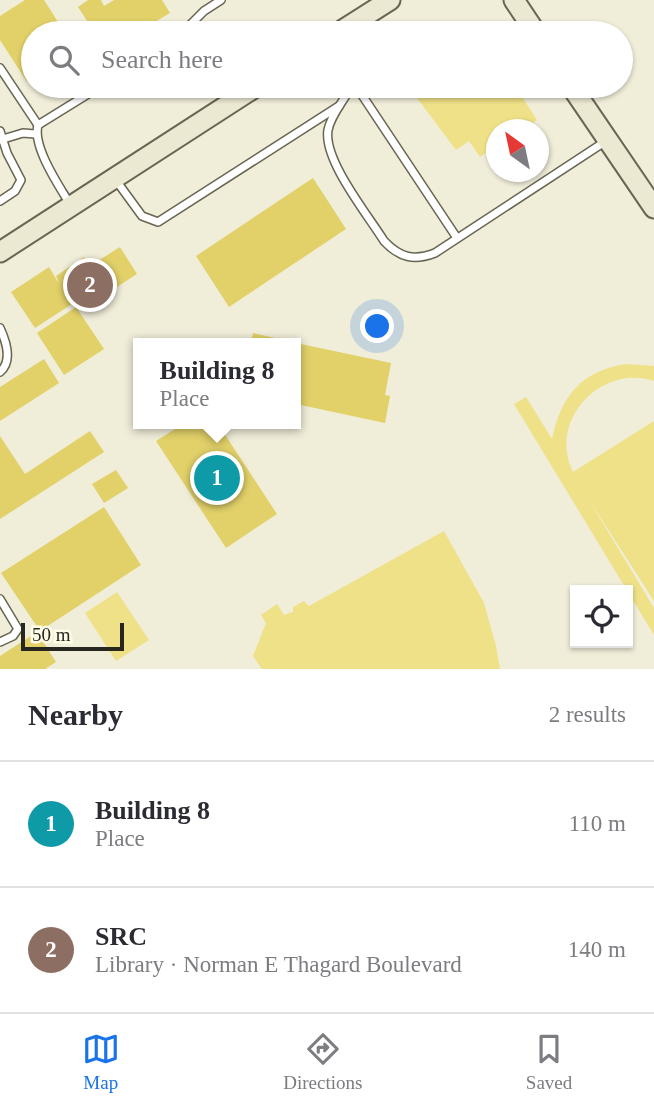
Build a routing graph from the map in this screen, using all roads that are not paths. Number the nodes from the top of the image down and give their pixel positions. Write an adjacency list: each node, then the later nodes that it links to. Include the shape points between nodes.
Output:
1 (221, 0): 4 (lane)
2 (390, 0): 5 (street)
3 (514, 0): 6 (street)
4 (195, 21)
5 (357, 21)
6 (528, 21)
7 (0, 68): 14 (lane)
8 (84, 98): 14 (lane)
9 (238, 98): 17 (street)
10 (344, 98): 13 (lane)
11 (363, 98): 21 (lane)
12 (579, 98): 16 (street)
13 (339, 106): 17 (lane, via 158,222 136,210); 21 (lane, via 328,127 334,163 384,242 394,252 419,259)
14 (37, 130): 15 (lane); 19 (lane, via 50,169)
15 (1, 136): 18 (lane, via 21,180 15,191)
16 (608, 140): 20 (street); 21 (lane)
17 (115, 178): 19 (street)
18 (0, 201)
19 (72, 206): 22 (street)
20 (654, 208)
21 (457, 239)
22 (0, 252)
23 (0, 328): 24 (lane, via 7,354)
24 (0, 372)
25 (0, 599): 26 (lane, via 18,629)
26 (0, 642)

